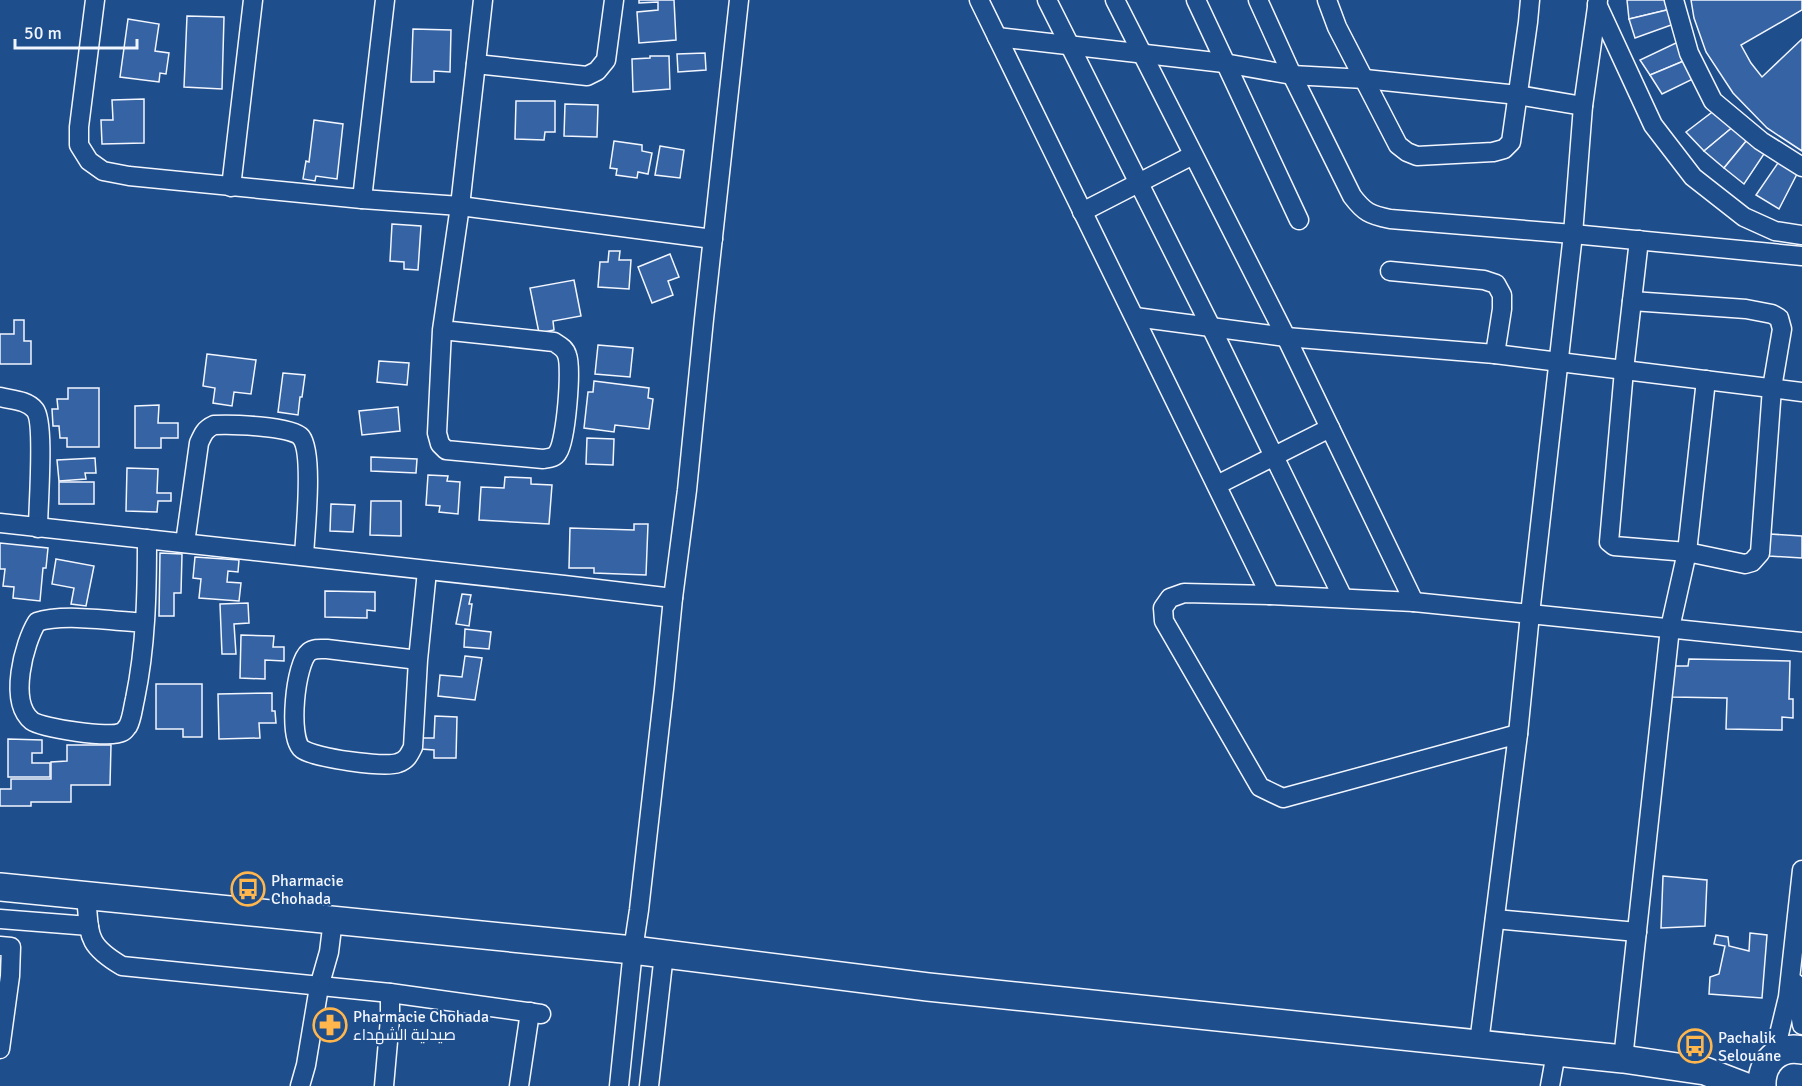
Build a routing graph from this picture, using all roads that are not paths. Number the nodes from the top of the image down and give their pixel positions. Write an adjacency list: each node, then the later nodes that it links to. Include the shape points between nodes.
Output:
1 (94, 0): 28 (street, via 79,127 79,145 89,161 103,171 129,176)
2 (253, 0): 28 (street)
3 (385, 0): 29 (street)
4 (483, 0): 20 (street)
5 (614, 0): 20 (street, via 606,60 597,71 586,76)
6 (739, 0): 35 (street)
7 (979, 0): 16 (street)
8 (1047, 0): 17 (street)
9 (1115, 0): 18 (street)
10 (1196, 0): 19 (street)
11 (1258, 0): 21 (street)
12 (1327, 0): 22 (street)
13 (1530, 0): 23 (street)
14 (1674, 0): 26 (street, via 1689,53 1713,101 1761,141)
15 (1598, 2): 24 (street); 34 (street, via 1653,125 1693,177 1744,217 1775,231)
16 (997, 37): 17 (street); 31 (street)
17 (1070, 45): 18 (street); 27 (street)
18 (1141, 53): 19 (street); 25 (street)
19 (1224, 63): 21 (street); 32 (street)
20 (476, 64): 30 (street)
21 (1292, 75): 22 (street); 33 (street, via 1352,196 1374,216)
22 (1365, 79): 23 (street); 23 (street, via 1398,145 1417,156 1504,149 1511,142)
23 (1518, 95): 24 (street)
24 (1583, 106): 33 (street)
25 (1193, 155): 27 (street); 43 (street)
26 (1802, 167)
27 (1140, 184): 31 (street); 41 (street)
28 (231, 187): 29 (street)
29 (362, 199): 30 (street)
30 (460, 206): 35 (street); 42 (street)
31 (1082, 212): 40 (street)
32 (1299, 220)
33 (1573, 234): 36 (street); 45 (street)
34 (1802, 235)
35 (713, 239): 62 (street)
36 (1639, 240): 37 (street); 39 (street)
37 (1802, 256)
38 (1390, 272): 44 (street, via 1484,279 1496,284 1502,295 1502,309)
39 (1632, 301): 46 (street); 48 (street, via 1746,309 1779,318 1782,329)
40 (1135, 317): 41 (street); 53 (street)
41 (1211, 327): 43 (street); 52 (street)
42 (442, 330): 42 (street, via 548,341 563,347 568,359 567,405 560,450 553,458 454,452 440,444 437,424)
43 (1286, 337): 44 (street); 51 (street)
44 (1495, 354): 45 (street)
45 (1558, 362): 46 (street); 65 (street)
46 (1624, 370): 47 (street); 58 (street, via 1609,542 1614,546)
47 (1706, 380): 48 (street); 58 (street)
48 (1772, 388): 49 (street); 58 (street, via 1760,553 1745,564)
49 (1802, 392)
50 (0, 398): 55 (street, via 28,403 37,412)
51 (1330, 428): 52 (street); 64 (street)
52 (1274, 456): 53 (street); 63 (street)
53 (1217, 485): 61 (street)
54 (0, 523): 55 (street)
55 (38, 528): 56 (street)
56 (147, 539): 57 (street); 66 (street)
57 (185, 543): 59 (street); 59 (street, via 199,443 207,427 228,424 281,429 301,437 307,457)
58 (1687, 552): 67 (street)
59 (304, 556): 60 (street)
60 (427, 571): 62 (street); 69 (street)
61 (1270, 595): 63 (street); 70 (street, via 1184,593 1170,598 1163,609 1164,621 1260,787 1283,798)
62 (673, 598): 81 (street)
63 (1343, 598): 64 (street)
64 (1414, 602): 65 (street)
65 (1530, 614): 67 (street); 70 (street)
66 (144, 623): 66 (street, via 72,619 37,622 27,642 19,680 26,714 33,722 47,726 102,736 122,733 129,725 142,666)
67 (1670, 628): 68 (street); 79 (street)
68 (1802, 642)
69 (418, 660): 69 (street, via 327,649 308,652 295,701 296,735 302,749 314,755 382,765 408,758)
70 (1518, 734): 75 (street)
71 (1802, 870): 77 (street)
72 (0, 888): 73 (highway)
73 (86, 896): 76 (highway); 78 (street)
74 (0, 919): 78 (street)
75 (1495, 919): 79 (street); 87 (street)
76 (333, 920): 81 (highway); 84 (street)
77 (1799, 925): 83 (street)
78 (89, 926): 84 (street, via 90,938 103,955 122,966)
79 (1637, 932): 91 (street)
80 (0, 946): 88 (street, via 11,947)
81 (633, 950): 82 (highway); 97 (street)
82 (664, 954): 87 (highway, via 928,987); 98 (street)
83 (1792, 963): 86 (street); 92 (street, via 1788,997)
84 (319, 987): 85 (street); 94 (street)
85 (390, 993): 95 (street); 96 (street, via 536,1013)
86 (1802, 1025)
87 (1479, 1043): 90 (highway)
88 (0, 1049)
89 (1802, 1050): 92 (highway, via 1784,1050)
90 (1556, 1053): 91 (highway); 99 (street)
91 (1623, 1059): 93 (highway)
92 (1767, 1069): 93 (highway)
93 (1705, 1071): 100 (highway)
94 (300, 1086)
95 (384, 1086)
96 (519, 1086)
97 (619, 1086)
98 (649, 1086)
99 (1550, 1086)
100 (1744, 1086)

